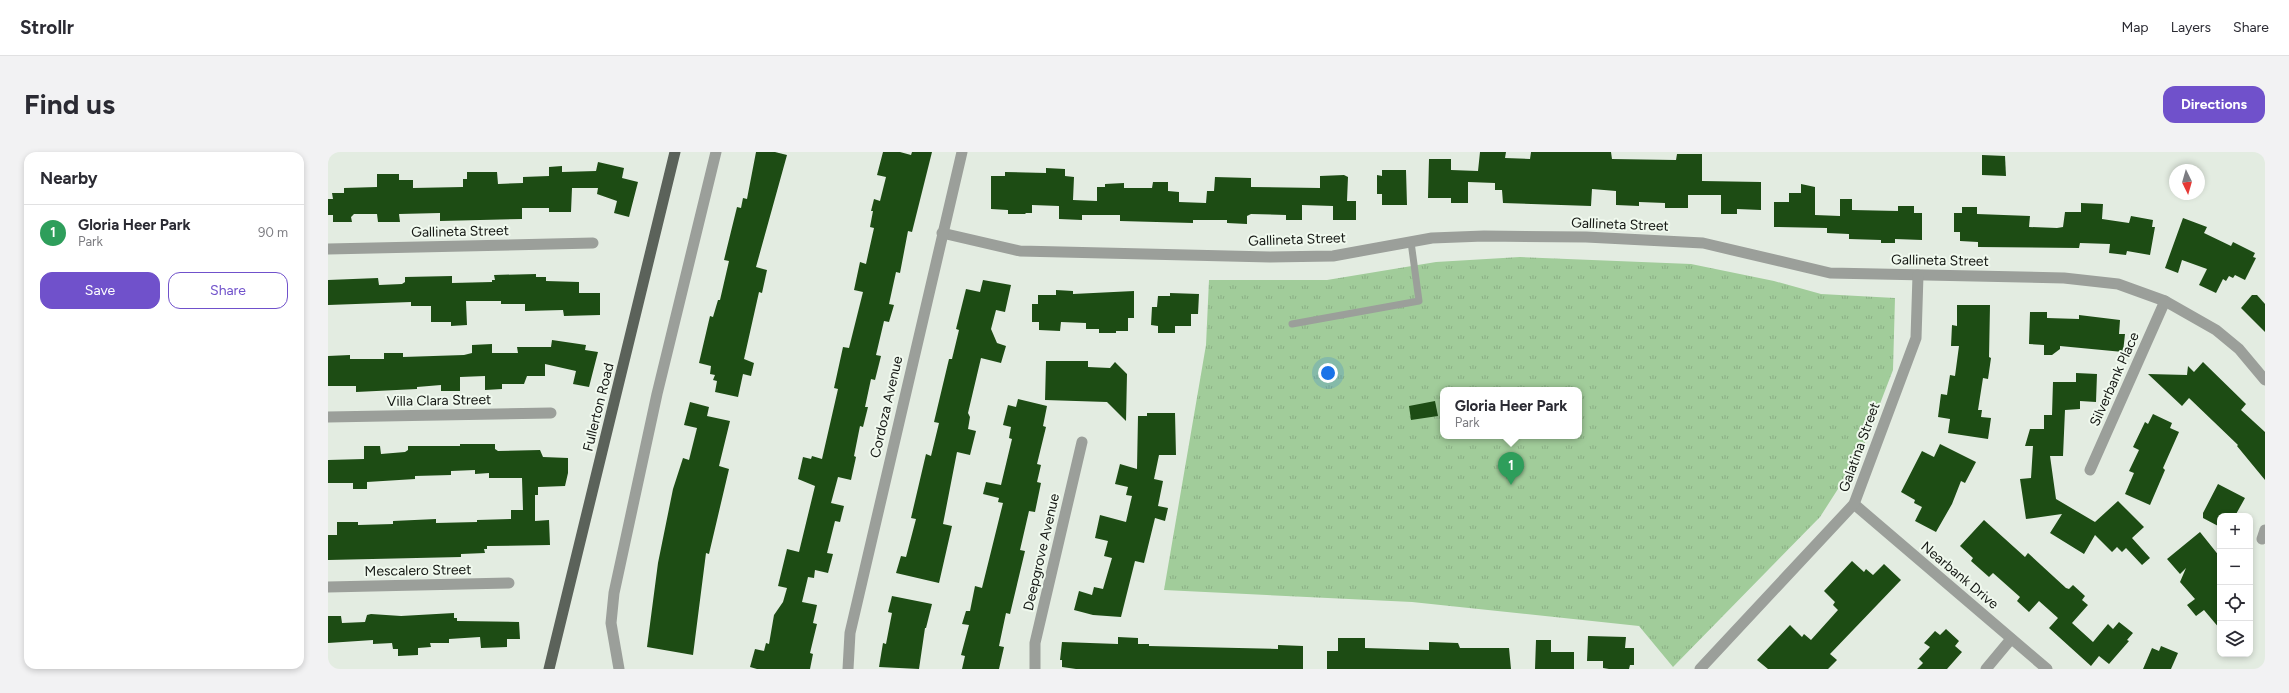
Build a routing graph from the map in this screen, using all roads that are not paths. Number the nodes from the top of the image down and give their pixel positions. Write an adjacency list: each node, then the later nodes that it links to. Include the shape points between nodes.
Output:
1 (675, 152): 20 (main road, Fullerton Road)
2 (716, 152): 21 (street, via 657,394 614,593 611,623)
3 (962, 152): 4 (street, Cordoza Avenue)
4 (942, 233): 5 (street, Gallineta Street, via 1020,251 1270,258 1333,256); 22 (street, Cordoza Avenue, via 850,633)
5 (1411, 242): 8 (street, Gallineta Street, via 1432,238 1484,236 1674,241 1703,243 1830,273); 10 (lane, via 1419,301)
6 (594, 243): 7 (street, Gallineta Street)
7 (328, 249)
8 (1918, 275): 9 (street, Gallineta Street, via 2064,278 2118,284); 16 (street, Galatina Street, via 1916,338)
9 (2165, 301): 11 (street, Gallineta Street, via 2216,330 2240,349); 15 (street, Silverbank Place)
10 (1292, 324)
11 (2265, 380)
12 (551, 413): 13 (street, Villa Clara Street)
13 (328, 418)
14 (1082, 442): 23 (street, Deepgrove Avenue, via 1035,643)
15 (2090, 470)
16 (1854, 504): 19 (street, Nearbank Drive); 24 (street, Galatina Street)
17 (509, 583): 18 (street, Mescalero Street)
18 (328, 587)
19 (2011, 639): 25 (street); 26 (street, Nearbank Drive)
20 (549, 669)
21 (619, 669)
22 (848, 669)
23 (1034, 669)
24 (1700, 669)
25 (1986, 669)
26 (2047, 669)

